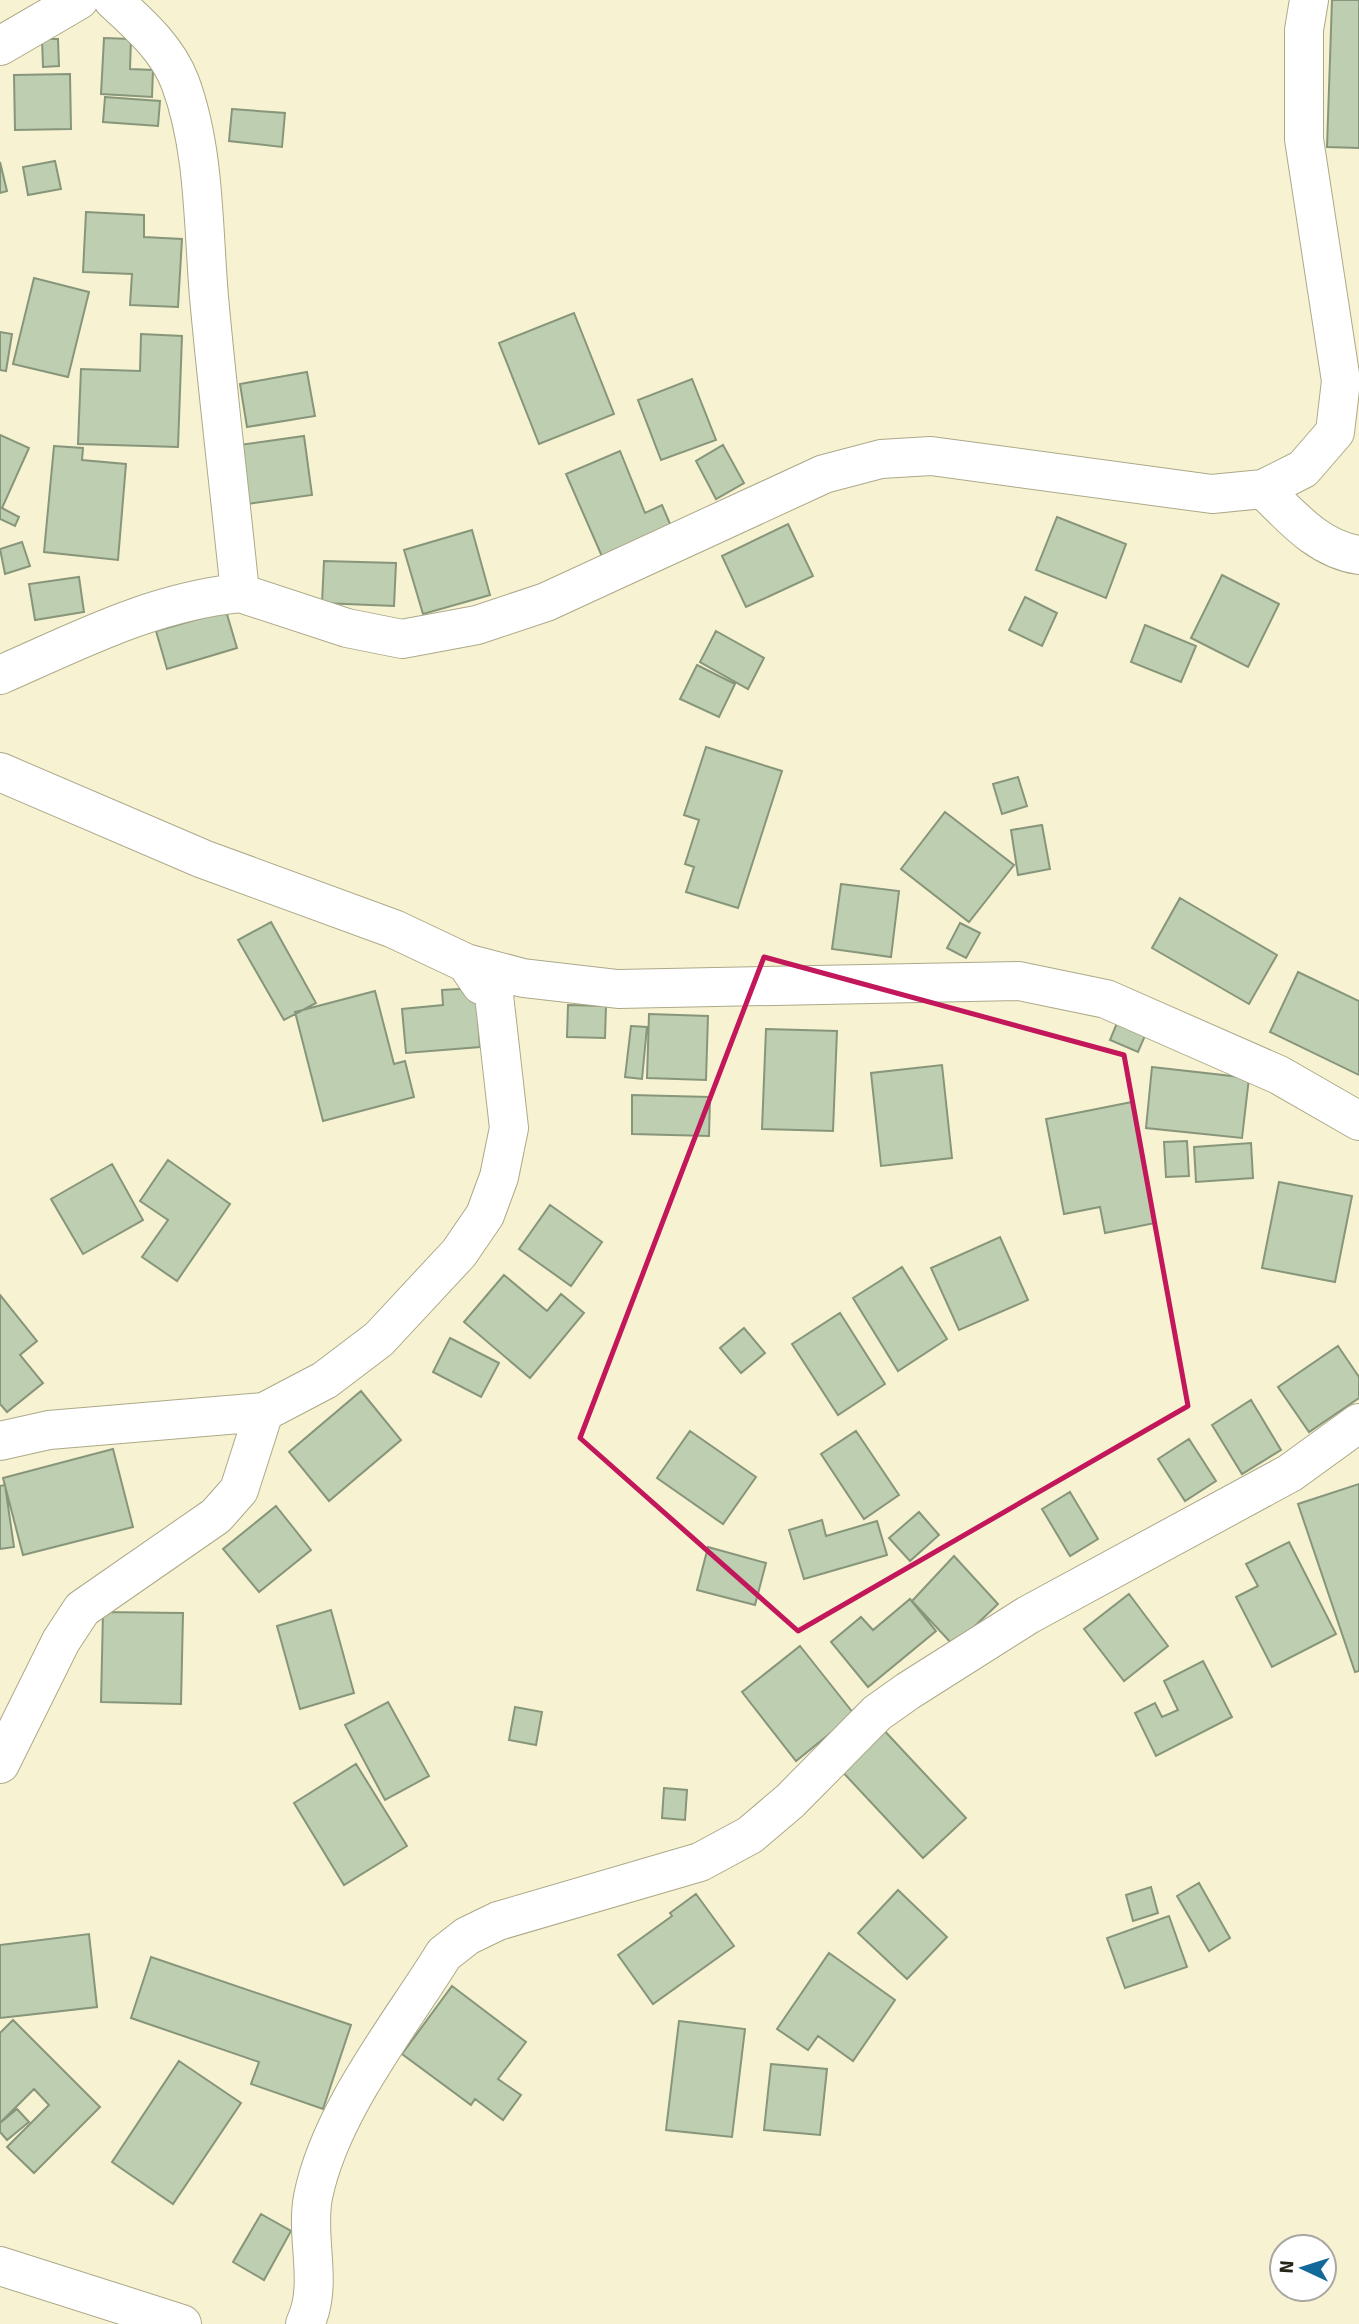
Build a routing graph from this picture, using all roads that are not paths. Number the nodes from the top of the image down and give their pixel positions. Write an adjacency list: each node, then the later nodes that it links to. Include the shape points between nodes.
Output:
1 (79, 0): 4 (street)
2 (113, 0): 7 (street, via 163,50 179,81 193,133)
3 (1309, 0): 5 (street, via 1304,30 1304,139 1341,381 1335,432 1303,469)
4 (0, 46)
5 (1263, 489): 6 (street, via 1310,535 1341,552); 7 (street, via 1212,494 931,456 881,459 824,474 547,602 477,625 402,639 347,628)
6 (1359, 555)
7 (240, 593): 8 (street, via 196,598 148,611)
8 (0, 675)
9 (0, 772): 10 (street, via 203,859 394,929)
10 (466, 963): 11 (street, via 523,978 618,989 1019,981 1106,999 1279,1075); 12 (street, via 494,995 509,1128 485,1215 459,1253 379,1339 325,1380)
11 (1359, 1121)
12 (264, 1412): 14 (street, via 49,1430); 15 (street, via 239,1490 216,1516 82,1609 61,1641)
13 (1359, 1423): 18 (street, via 1290,1473 1028,1615 908,1691 877,1713 750,1835 700,1861 498,1921 444,1954 337,2123 312,2200 314,2291)
14 (0, 1441)
15 (0, 1764)
16 (0, 2266): 17 (street)
17 (182, 2324)
18 (305, 2324)

